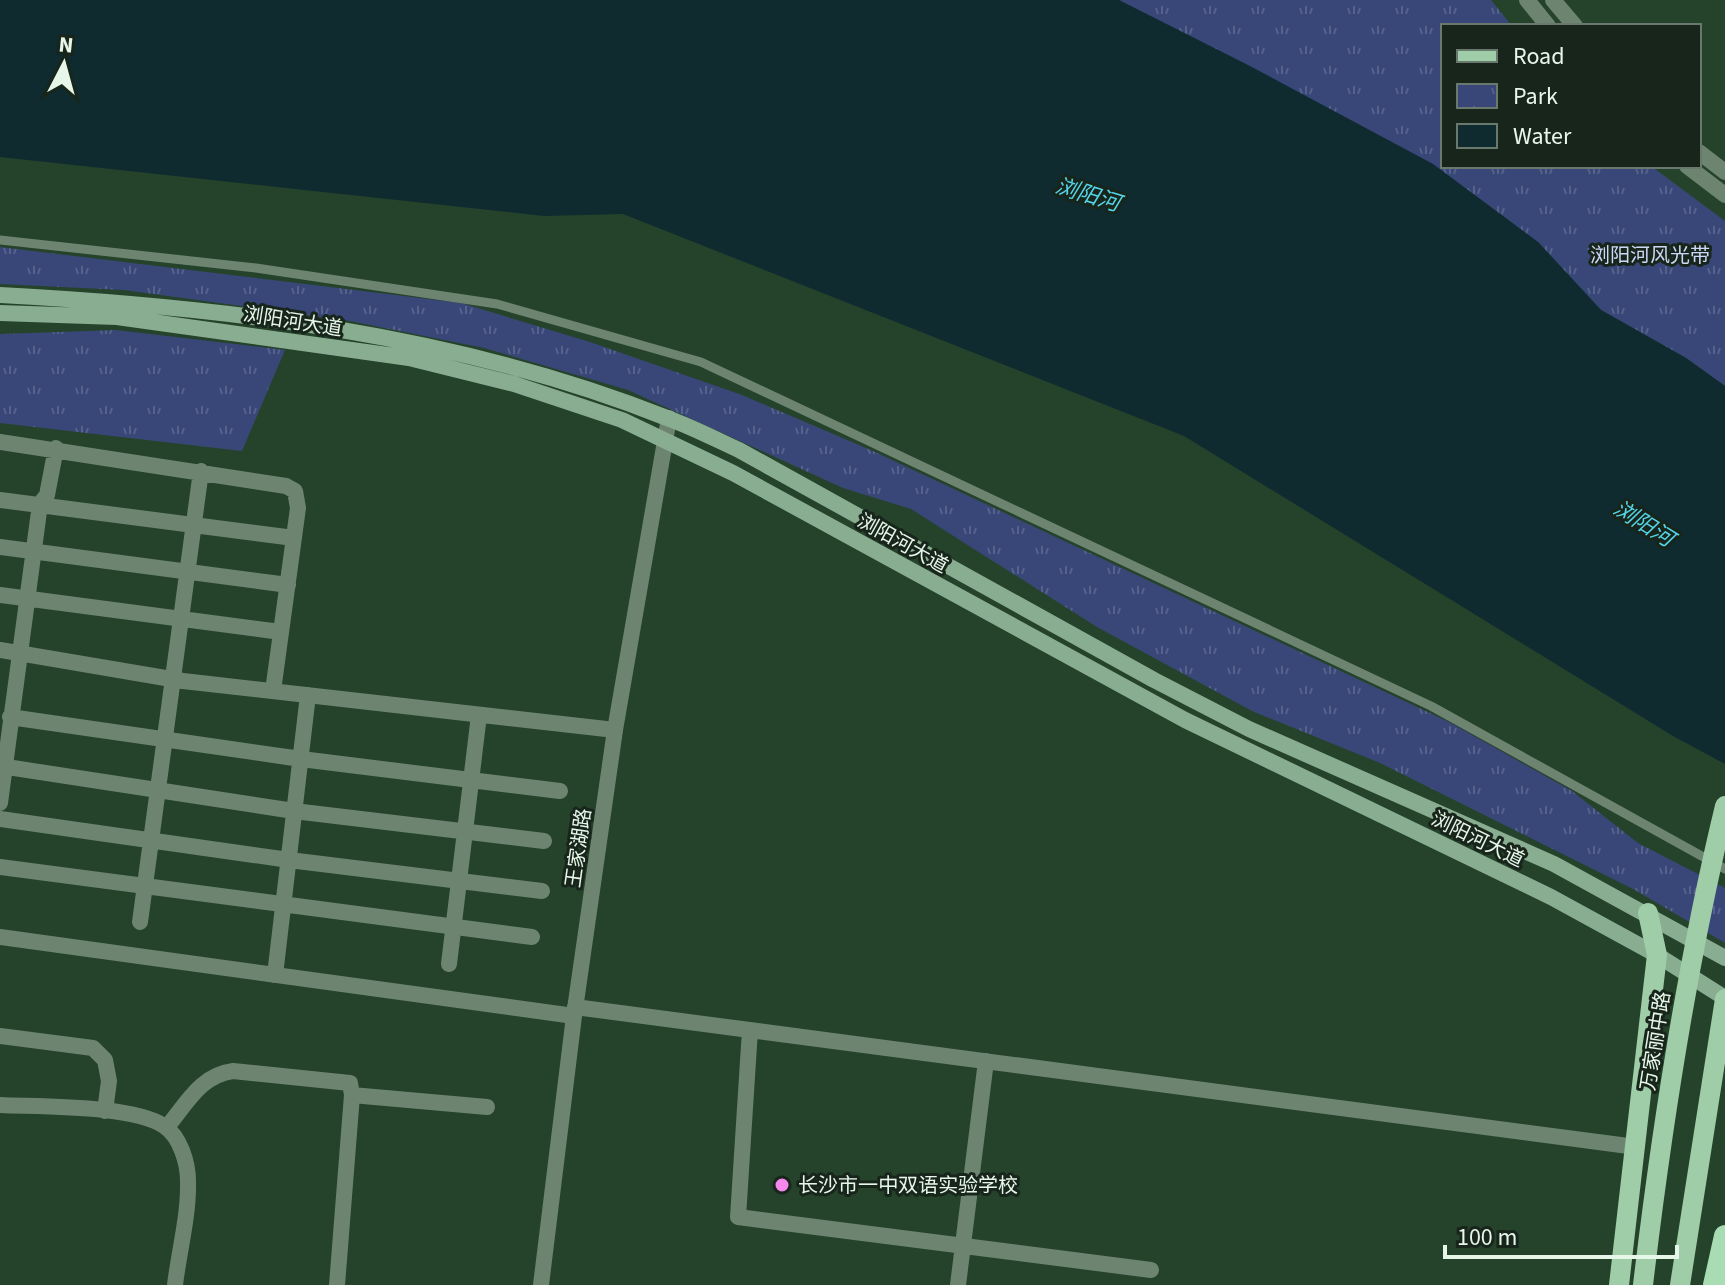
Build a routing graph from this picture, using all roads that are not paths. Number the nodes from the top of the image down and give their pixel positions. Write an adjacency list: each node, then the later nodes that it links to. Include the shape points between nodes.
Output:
1 (1527, 0): 3 (street)
2 (1553, 0): 4 (street)
3 (1546, 24)
4 (1573, 24)
5 (1701, 154): 7 (street)
6 (1690, 168): 8 (street)
7 (1725, 172)
8 (1725, 195)
9 (0, 240): 52 (lane, via 256,268 497,304 701,362 1431,706)
10 (0, 295): 12 (main road, 浏阳河大道, via 119,301 412,343 515,368)
11 (0, 313): 13 (main road, 浏阳河大道, via 132,319 409,358 514,384)
12 (669, 418): 13 (street, 王家湖路); 57 (main road, 浏阳河大道, via 739,450 1235,722 1554,864)
13 (665, 438): 36 (street, 王家湖路); 62 (main road, 浏阳河大道, via 1185,720 1551,897)
14 (0, 442): 15 (street)
15 (56, 448): 16 (street); 18 (street, via 47,495)
16 (201, 471): 19 (street); 20 (street, via 295,491)
17 (0, 500): 18 (street)
18 (40, 504): 19 (street); 22 (street)
19 (194, 523): 20 (street); 23 (street)
20 (294, 538): 24 (street)
21 (0, 547): 22 (street)
22 (33, 551): 23 (street); 26 (street)
23 (187, 572): 24 (street); 27 (street)
24 (288, 585): 28 (street)
25 (0, 595): 26 (street)
26 (26, 599): 27 (street); 30 (street)
27 (180, 618): 28 (street); 31 (street)
28 (281, 632): 32 (street)
29 (0, 650): 30 (street)
30 (18, 652): 31 (street); 35 (street)
31 (171, 679): 32 (street); 37 (street)
32 (273, 691): 33 (street)
33 (308, 695): 34 (street); 38 (street)
34 (479, 715): 36 (street); 40 (street)
35 (10, 717): 37 (street); 39 (street)
36 (615, 730): 67 (street, 王家湖路)
37 (163, 740): 38 (street); 41 (street)
38 (301, 759): 40 (street); 45 (street)
39 (2, 766): 41 (street); 43 (street)
40 (472, 780): 42 (street); 47 (street)
41 (156, 790): 45 (street); 48 (street)
42 (560, 791)
43 (0, 803)
44 (1725, 806): 85 (main road, 万家丽中路, bridge, via 1701,908)
45 (294, 811): 47 (street); 50 (street)
46 (0, 819): 48 (street)
47 (466, 831): 49 (street); 53 (street)
48 (150, 840): 50 (street); 54 (street)
49 (544, 841)
50 (289, 860): 53 (street); 56 (street)
51 (0, 867): 54 (street)
52 (1725, 869)
53 (461, 881): 55 (street); 59 (street)
54 (144, 887): 56 (street); 58 (street)
55 (542, 891)
56 (283, 906): 59 (street); 65 (street)
57 (1648, 913): 62 (main road); 63 (main road, 浏阳河大道)
58 (140, 922)
59 (454, 928): 61 (street); 64 (street)
60 (0, 937): 65 (street)
61 (532, 937)
62 (1657, 955): 66 (main road, 浏阳河大道); 76 (main road)
63 (1725, 958)
64 (449, 964)
65 (275, 975): 67 (street)
66 (1725, 999): 86 (main road)
67 (575, 1012): 68 (street); 82 (street, 王家湖路)
68 (750, 1030): 70 (street); 78 (street, via 738,1217)
69 (0, 1036): 74 (street, via 93,1048 105,1060)
70 (986, 1061): 76 (street); 78 (street)
71 (352, 1095): 73 (street); 75 (street, via 347,1081 216,1073); 81 (street)
72 (0, 1105): 74 (street)
73 (487, 1107)
74 (105, 1111): 75 (street, via 145,1116)
75 (167, 1127): 80 (street, via 185,1160 188,1181)
76 (1636, 1147): 84 (main road)
77 (1725, 1236): 87 (highway)
78 (963, 1246): 79 (street); 83 (street)
79 (1151, 1270)
80 (175, 1285)
81 (337, 1285)
82 (541, 1285)
83 (958, 1285)
84 (1619, 1285)
85 (1643, 1285)
86 (1680, 1285)
87 (1714, 1285)

